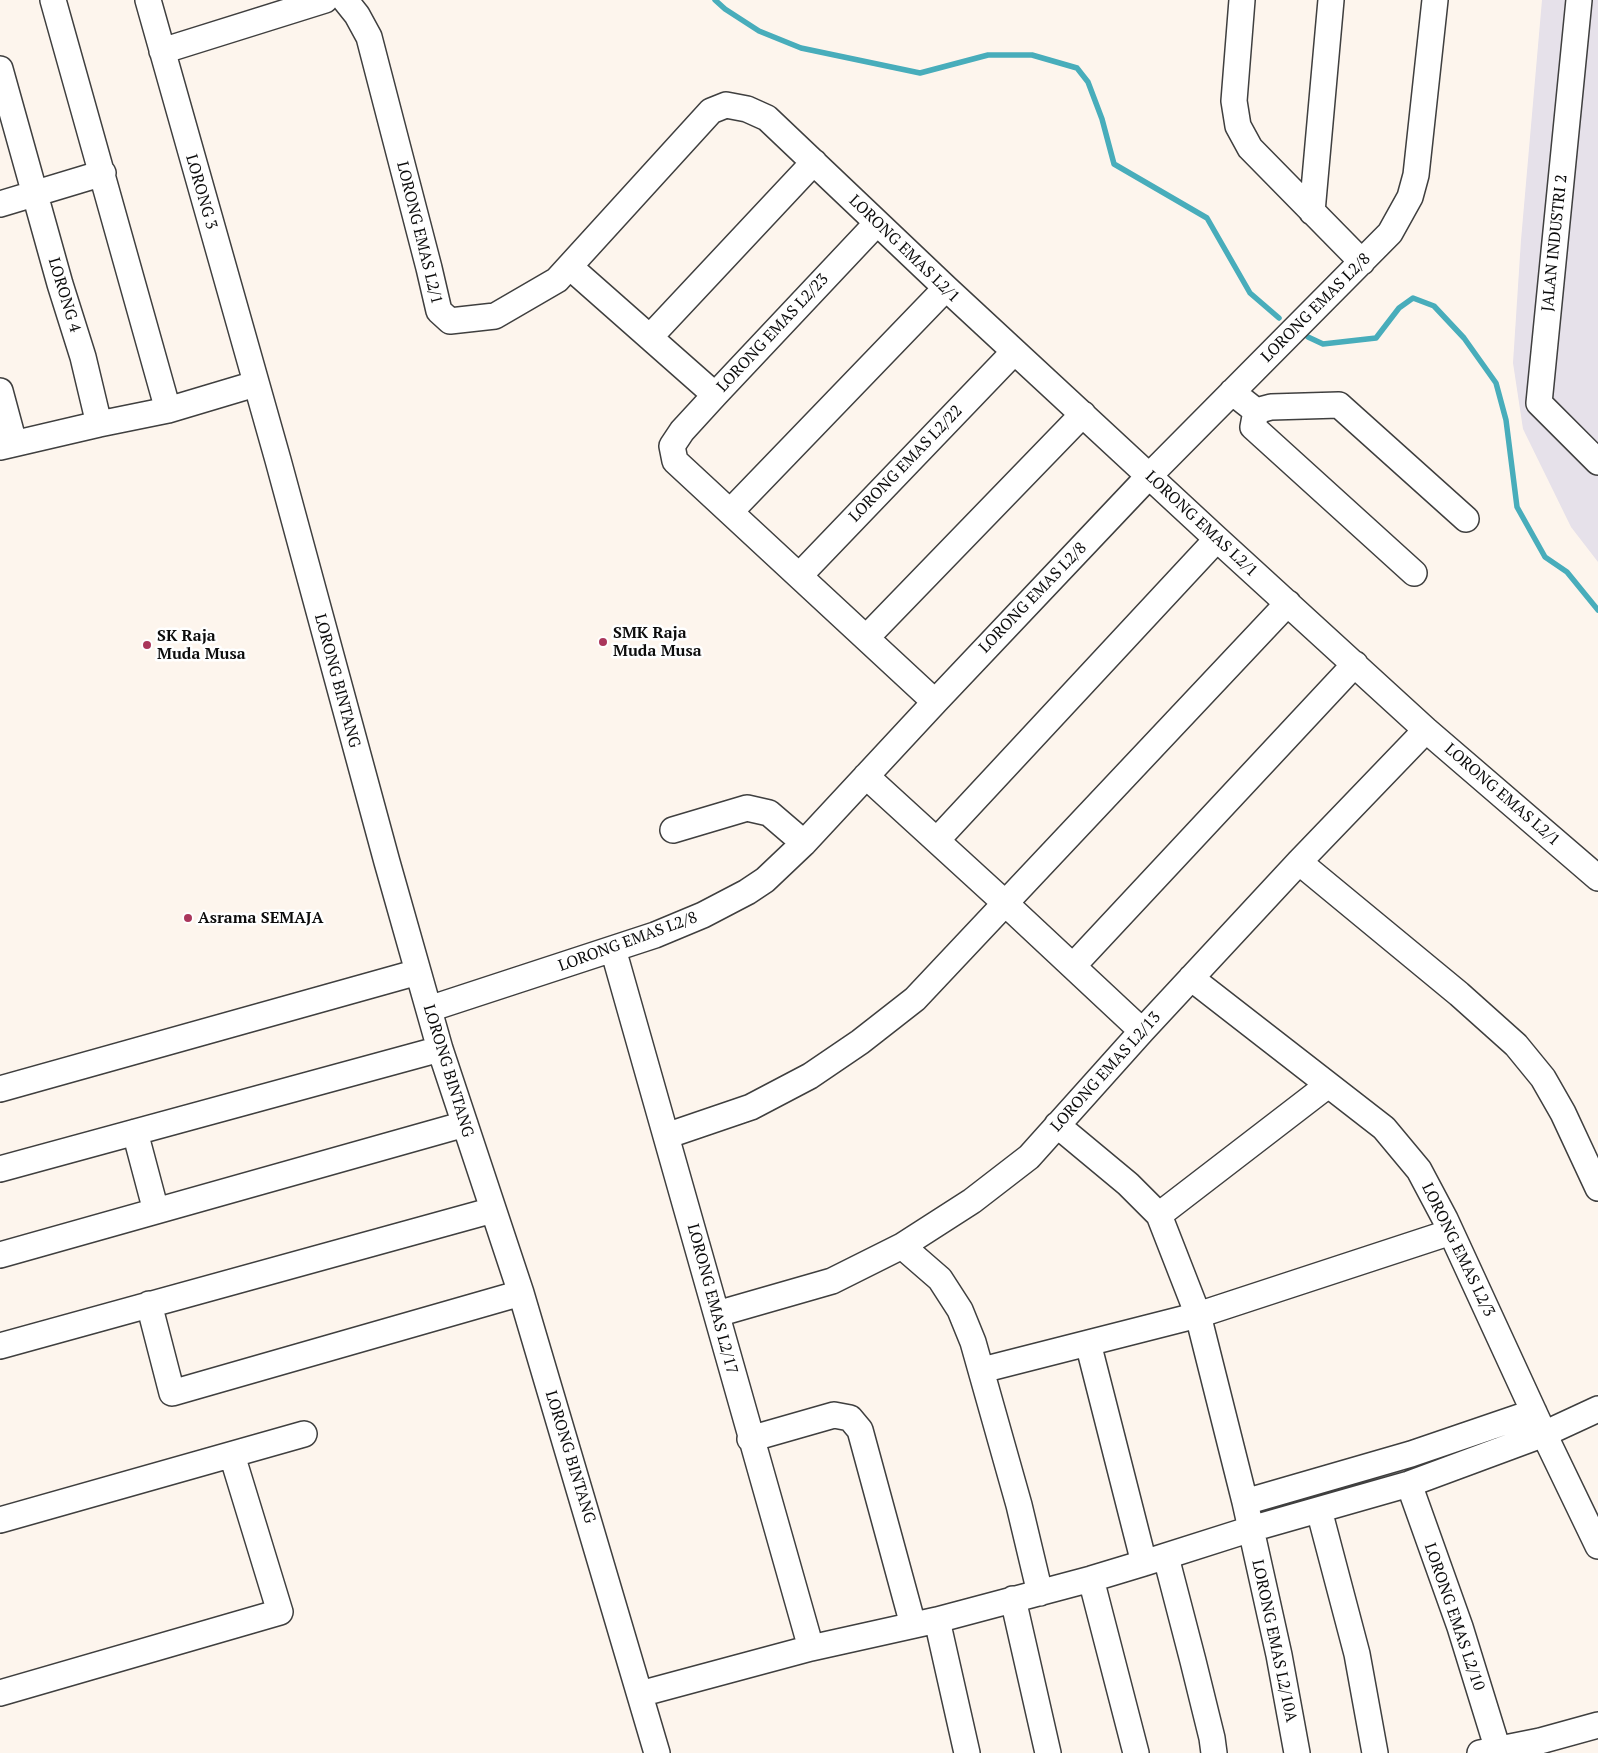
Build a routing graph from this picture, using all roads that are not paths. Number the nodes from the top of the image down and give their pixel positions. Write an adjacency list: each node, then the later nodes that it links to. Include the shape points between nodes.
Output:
1 (53, 0): 12 (street)
2 (148, 0): 9 (street, LORONG 3)
3 (326, 0): 9 (street)
4 (345, 0): 18 (street, LORONG EMAS L2/1, via 369,37 439,311 450,321 495,316 557,280)
5 (1242, 0): 15 (street, via 1234,101 1238,126 1250,148)
6 (1331, 0): 15 (street)
7 (1435, 0): 17 (street, LORONG EMAS L2/8, via 1416,175 1410,197 1390,233)
8 (1579, 0): 31 (street, JALAN INDUSTRI 2, via 1539,403)
9 (162, 51): 22 (street, LORONG 3)
10 (0, 69): 13 (street, LORONG 4)
11 (814, 162): 16 (street, LORONG EMAS L2/1); 18 (street, LORONG EMAS L2/1, via 767,118 747,109 726,105 711,112); 20 (street)
12 (103, 173): 13 (street); 26 (street)
13 (35, 194): 14 (street); 29 (street, LORONG 4, via 83,357)
14 (0, 204)
15 (1312, 212): 17 (street)
16 (877, 223): 19 (street, LORONG EMAS L2/1); 25 (street, LORONG EMAS L2/23)
17 (1362, 262): 24 (street, LORONG EMAS L2/8)
18 (570, 267): 20 (street)
19 (946, 288): 21 (street, LORONG EMAS L2/1); 33 (street)
20 (650, 337): 25 (street)
21 (1014, 352): 28 (street, LORONG EMAS L2/1); 37 (street, LORONG EMAS L2/22)
22 (255, 384): 26 (street); 52 (street, LORONG BINTANG)
23 (0, 391): 30 (street)
24 (1232, 392): 27 (street); 32 (street, LORONG EMAS L2/8)
25 (715, 395): 33 (street, LORONG EMAS L2/23, via 672,446 675,461)
26 (168, 410): 29 (street)
27 (1256, 412): 34 (street, via 1270,406 1339,405); 36 (street, via 1253,427)
28 (1083, 414): 32 (street, LORONG EMAS L2/1); 39 (street)
29 (99, 424): 30 (street)
30 (7, 445)
31 (1598, 462)
32 (1149, 476): 35 (street, LORONG EMAS L2/1); 41 (street, LORONG EMAS L2/8)
33 (730, 512): 37 (street)
34 (1466, 519)
35 (1217, 539): 38 (street, LORONG EMAS L2/1); 45 (street)
36 (1414, 573)
37 (799, 576): 39 (street)
38 (1288, 603): 40 (street, LORONG EMAS L2/1); 49 (street)
39 (866, 638): 41 (street)
40 (1355, 664): 42 (street, LORONG EMAS L2/1); 51 (street)
41 (935, 702): 43 (street, LORONG EMAS L2/8)
42 (1426, 730): 47 (street, LORONG EMAS L2/13); 48 (street, LORONG EMAS L2/1)
43 (866, 776): 45 (street); 46 (street, LORONG EMAS L2/8)
44 (673, 830): 46 (street, via 747,808 769,813)
45 (937, 840): 49 (street)
46 (804, 843): 50 (street, LORONG EMAS L2/8, via 780,867 747,892 703,915)
47 (1299, 862): 53 (street, LORONG EMAS L2/13); 64 (street, via 1516,1045 1563,1112)
48 (1598, 878)
49 (1005, 903): 51 (street); 62 (street, via 914,999 860,1042 810,1076 751,1107)
50 (613, 949): 54 (street, LORONG EMAS L2/8); 62 (street, LORONG EMAS L2/17)
51 (1073, 966): 55 (street)
52 (418, 972): 54 (street, LORONG BINTANG); 58 (street)
53 (1192, 978): 55 (street, LORONG EMAS L2/13); 57 (street, LORONG EMAS L2/3)
54 (429, 1009): 56 (street, LORONG BINTANG)
55 (1142, 1031): 60 (street, LORONG EMAS L2/13)
56 (440, 1049): 59 (street, LORONG BINTANG); 61 (street)
57 (1328, 1085): 67 (street); 68 (street, LORONG EMAS L2/3, via 1384,1128 1419,1170)
58 (0, 1089)
59 (465, 1124): 65 (street, LORONG BINTANG); 66 (street)
60 (1057, 1126): 67 (street, via 1128,1184); 69 (street, LORONG EMAS L2/13, via 1029,1158 972,1201)
61 (135, 1132): 63 (street); 66 (street)
62 (666, 1136): 73 (street, LORONG EMAS L2/17)
63 (0, 1169)
64 (1598, 1188)
65 (494, 1210): 71 (street, LORONG BINTANG); 72 (street)
66 (156, 1211): 70 (street)
67 (1159, 1215): 74 (street, LORONG EMAS L2/10A)
68 (1451, 1232): 74 (street); 79 (street, LORONG EMAS L2/3)
69 (902, 1246): 73 (street, LORONG EMAS L2/13, via 832,1280); 77 (street, via 940,1279 960,1310)
70 (0, 1255)
71 (521, 1293): 72 (street, via 172,1394); 96 (street, LORONG BINTANG)
72 (149, 1304): 76 (street)
73 (716, 1314): 81 (street, LORONG EMAS L2/17)
74 (1198, 1314): 75 (street); 84 (street, LORONG EMAS L2/10A)
75 (1088, 1343): 77 (street); 89 (street)
76 (0, 1346)
77 (982, 1370): 91 (street)
78 (1598, 1409): 79 (street)
79 (1539, 1423): 83 (street); 84 (street, via 1411,1454); 88 (street, LORONG EMAS L2/3)
80 (304, 1434): 82 (street)
81 (750, 1439): 93 (street, via 834,1415 850,1418 860,1430); 94 (street, LORONG EMAS L2/17)
82 (232, 1454): 86 (street); 95 (street, via 280,1612)
83 (1409, 1484): 85 (street); 98 (street, LORONG EMAS L2/10, via 1460,1627)
84 (1245, 1502): 87 (street, LORONG EMAS L2/10A)
85 (1319, 1510): 87 (street); 105 (street, via 1357,1654)
86 (0, 1520)
87 (1251, 1529): 89 (street); 104 (street, LORONG EMAS L2/10A)
88 (1598, 1546)
89 (1155, 1560): 90 (street); 103 (street, via 1193,1661)
90 (1091, 1579): 91 (street); 102 (street)
91 (1040, 1593): 92 (street)
92 (1013, 1599): 93 (street); 101 (street)
93 (925, 1622): 94 (street); 100 (street)
94 (811, 1648): 96 (street)
95 (0, 1693)
96 (640, 1694): 99 (street, LORONG BINTANG)
97 (1598, 1725): 98 (street)
98 (1489, 1751)
99 (657, 1753)
100 (967, 1753)
101 (1048, 1753)
102 (1136, 1753)
103 (1214, 1753)
104 (1297, 1753)
105 (1375, 1753)

